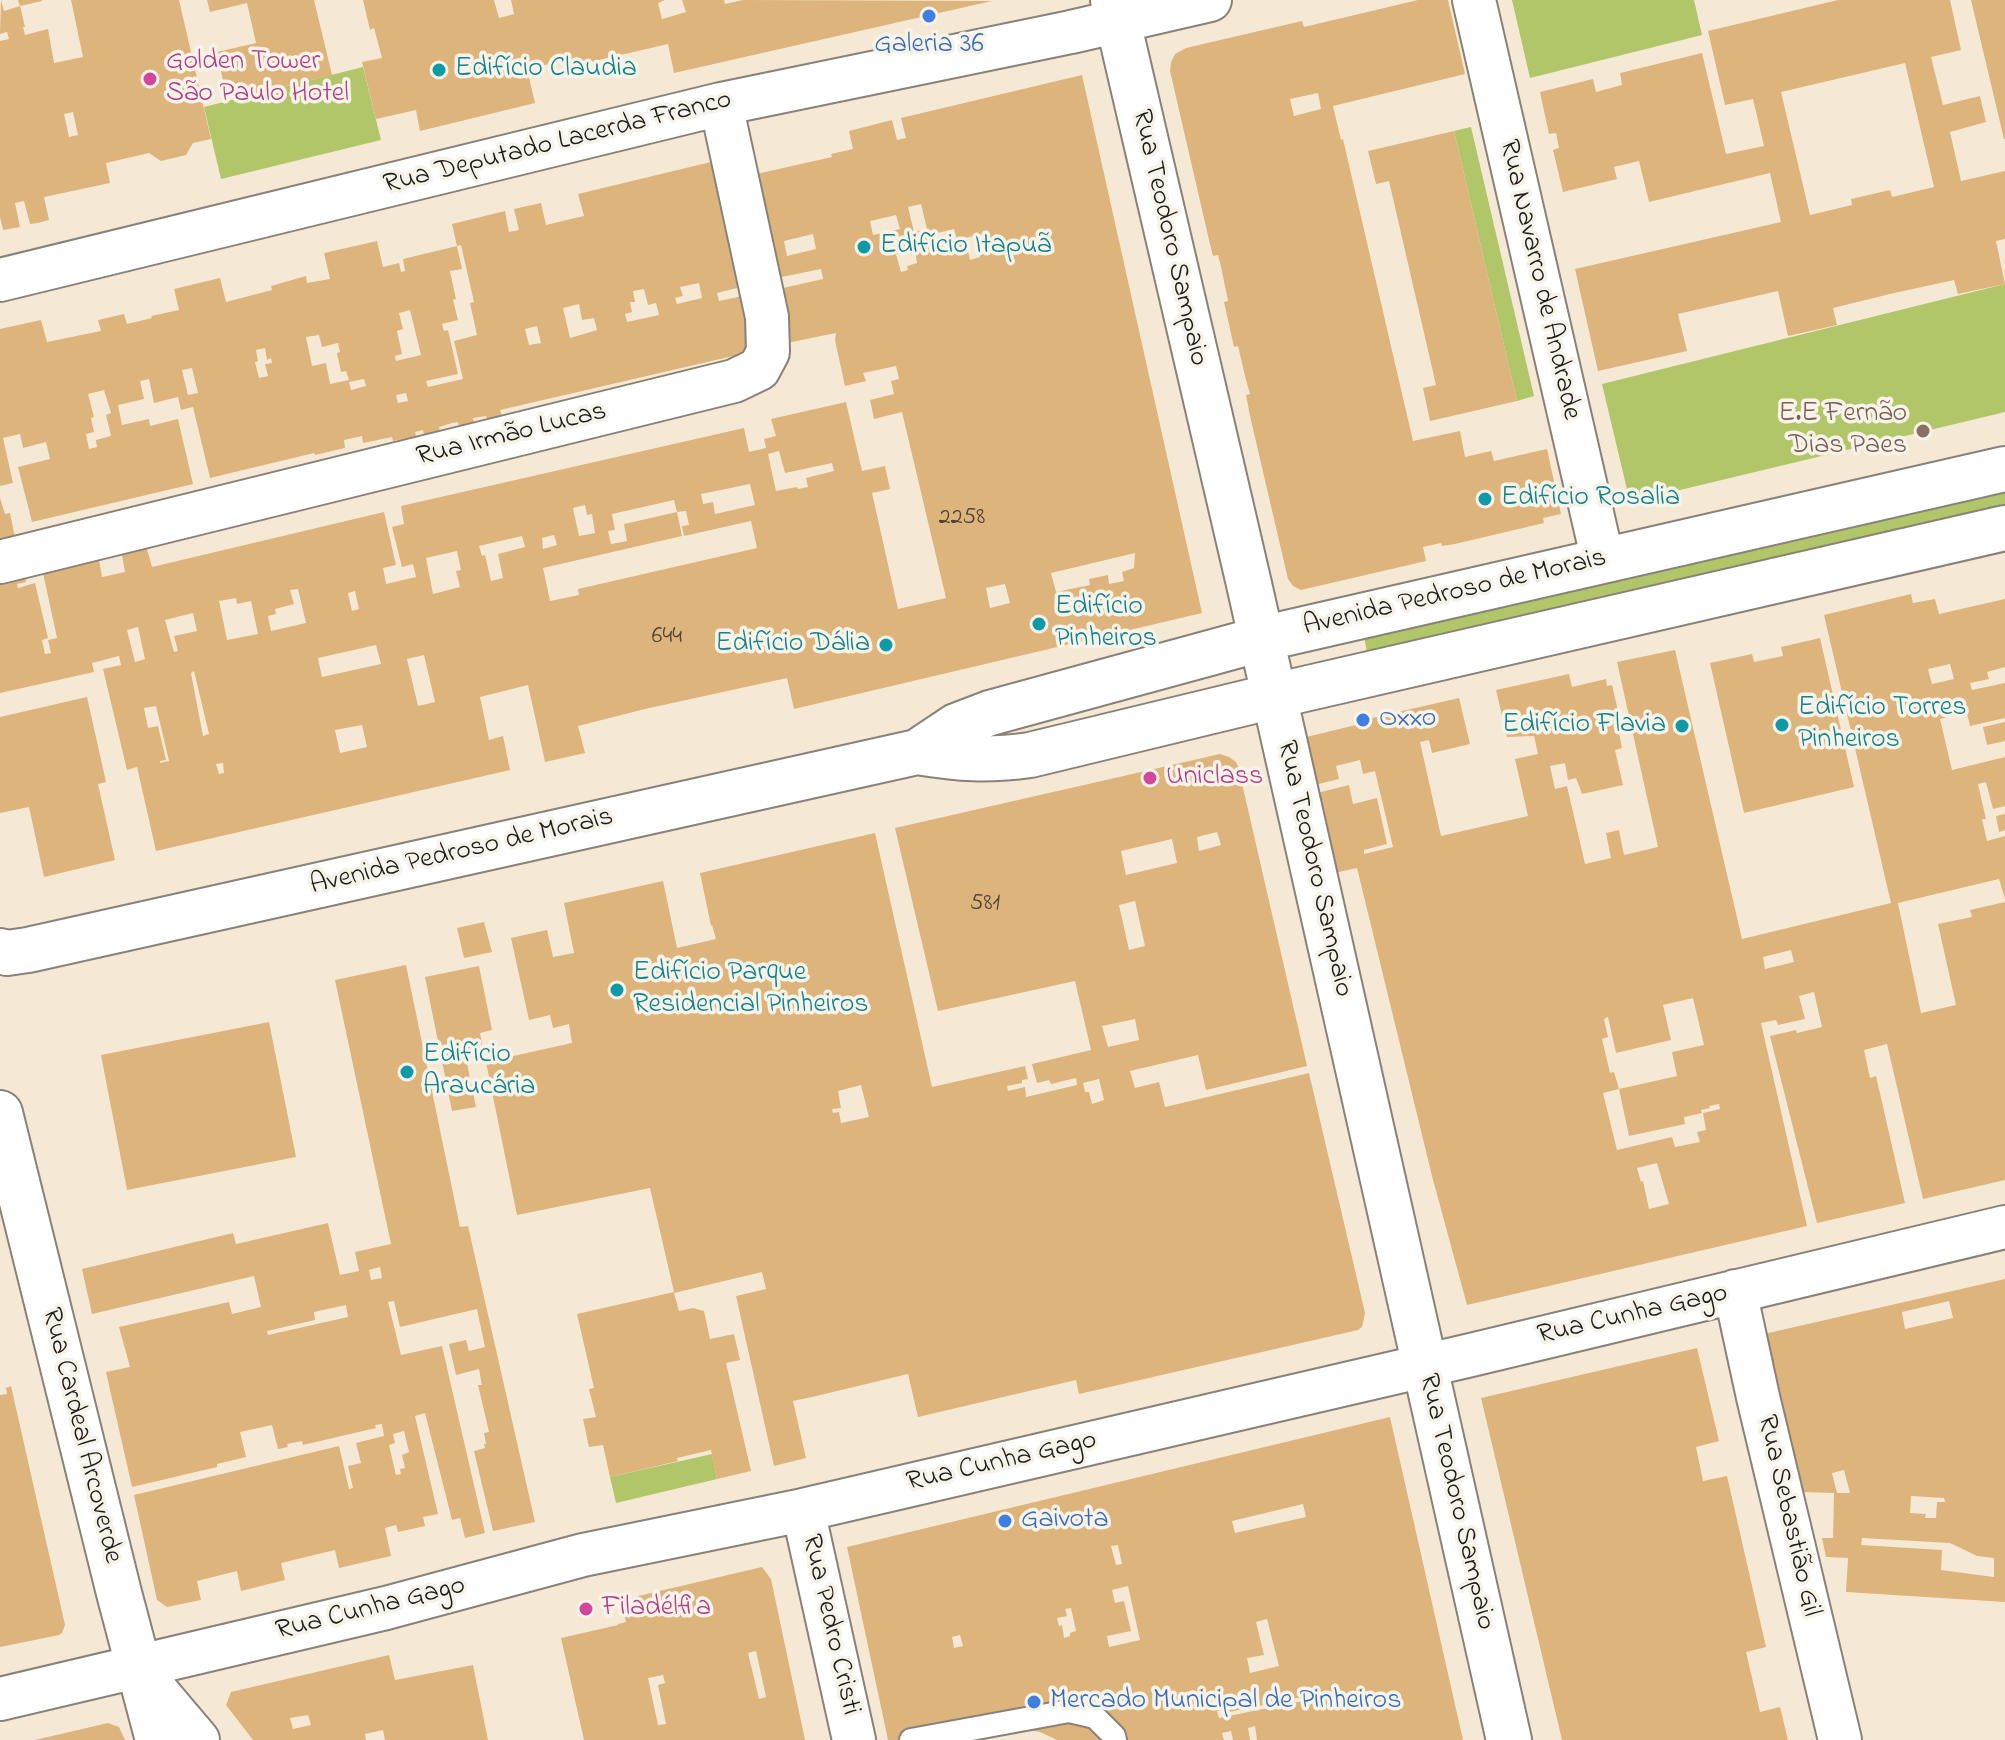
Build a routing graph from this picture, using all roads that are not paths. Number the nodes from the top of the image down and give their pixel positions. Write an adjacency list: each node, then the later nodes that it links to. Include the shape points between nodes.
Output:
1 (1210, 0): 3 (street, Rua Deputado Lacerda Franco)
2 (1474, 0): 8 (street, Rua Navarro de Andrade)
3 (1115, 11): 4 (street, Rua Deputado Lacerda Franco); 10 (main road, Rua Teodoro Sampaio)
4 (721, 104): 5 (street, Rua Deputado Lacerda Franco); 9 (street, Rua Irmão Lucas, via 767,317 768,352 759,369 734,381)
5 (0, 280)
6 (2005, 469): 8 (main road, Avenida Pedroso de Morais)
7 (2005, 528): 11 (main road, Avenida Pedroso de Morais)
8 (1603, 561): 10 (main road, Avenida Pedroso de Morais)
9 (0, 562)
10 (1261, 639): 11 (main road, Rua Teodoro Sampaio); 12 (main road, Avenida Pedroso de Morais, via 990,713 956,726)
11 (1274, 696): 12 (main road, Avenida Pedroso de Morais, via 1030,755 994,760); 18 (main road, Rua Teodoro Sampaio)
12 (917, 752): 13 (main road, Avenida Pedroso de Morais)
13 (2, 955)
14 (0, 1113): 15 (main road, Rua Cardeal Arcoverde)
15 (13, 1222): 20 (main road, Rua Cardeal Arcoverde)
16 (2005, 1227): 17 (street, Rua Cunha Gago)
17 (1735, 1291): 18 (street, Rua Cunha Gago); 28 (street, Rua Sebastião Gil)
18 (1425, 1365): 19 (street, Rua Cunha Gago); 27 (main road, Rua Teodoro Sampaio)
19 (803, 1510): 20 (street, Rua Cunha Gago, via 583,1555); 24 (street, Rua Pedro Cristi)
20 (137, 1668): 21 (street, Rua Cunha Gago); 22 (main road); 23 (street, Rua Cardeal Arcoverde)
21 (0, 1699)
22 (158, 1740)
23 (198, 1740)
24 (854, 1740)
25 (911, 1740): 26 (lane, via 1069,1711 1095,1717)
26 (1115, 1740)
27 (1509, 1740)
28 (1840, 1740)

